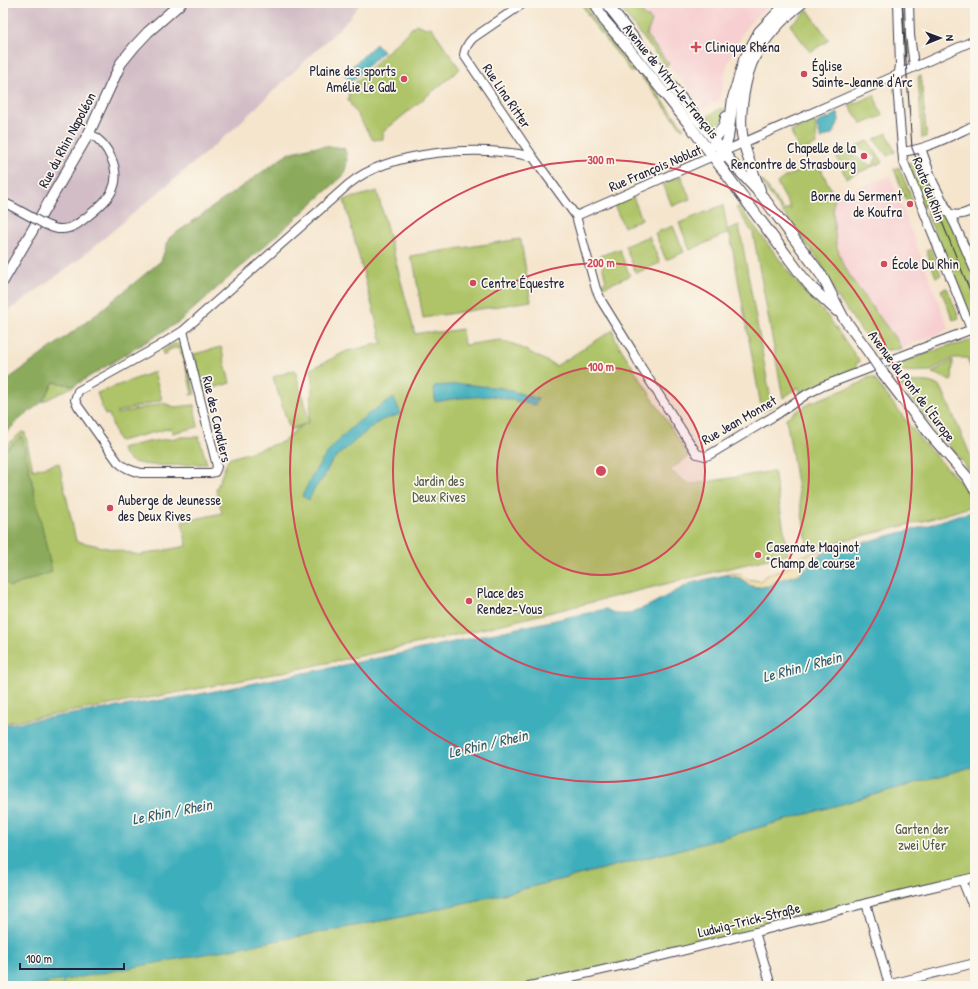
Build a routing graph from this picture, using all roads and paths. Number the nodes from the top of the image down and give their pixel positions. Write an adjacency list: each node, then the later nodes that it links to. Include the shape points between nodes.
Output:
1 (181, 3): 14 (main road, Rue du Rhin Napoléon, via 148,32 121,63)
2 (524, 3): 20 (street, Rue Lina Ritter, via 473,38 464,55)
3 (595, 3): 21 (main road, Avenue de Vitry-le-François, via 604,20)
4 (606, 3): 15 (main road, Avenue de Vitry-le-François)
5 (787, 3): 10 (main road, via 760,32)
6 (802, 3): 16 (main road, via 780,23 754,57 743,98)
7 (898, 3): 12 (street, Route du Rhin)
8 (909, 3): 11 (street)
9 (975, 40): 11 (street, Rue François Noblat)
10 (749, 50): 15 (main road, via 734,76 724,126); 18 (main road, via 736,84)
11 (914, 66): 12 (street, Rue François Noblat)
12 (898, 74): 16 (street, Rue François Noblat); 19 (street, Route du Rhin)
13 (975, 125): 17 (street)
14 (89, 133): 24 (street, bridge, via 107,150 114,167 115,179 111,193 96,210 74,227 58,229); 29 (main road, Rue du Rhin Napoléon)
15 (714, 140): 18 (main road, Avenue de Vitry-le-François); 21 (main road)
16 (744, 142): 18 (street, Rue François Noblat); 23 (main road)
17 (921, 148): 19 (street); 26 (street, Route du Rhin)
18 (724, 152): 21 (street, Rue François Noblat); 22 (main road); 23 (main road, Avenue de Vitry-le-François)
19 (902, 152): 31 (street, Route du Rhin, via 912,183)
20 (533, 157): 27 (street, Rue Lina Ritter); 32 (street, Rue des Cavaliers, via 454,151 406,158 368,171 349,184)
21 (713, 157): 22 (main road, Avenue du Pont de l'Europe); 27 (street, Rue François Noblat)
22 (720, 165): 30 (main road, Avenue du Pont de l'Europe, via 811,287)
23 (763, 197): 30 (main road, Avenue du Pont de l'Europe, via 822,276)
24 (3, 202)
25 (975, 209): 26 (street, via 958,215)
26 (948, 213): 28 (street, Route du Rhin)
27 (576, 216): 31 (street, Rue Jean Monnet, via 602,302 691,446 701,456 714,452 812,391)
28 (975, 271)
29 (3, 281)
30 (843, 317): 33 (main road, Avenue du Pont de l'Europe, bridge, via 882,372)
31 (973, 329)
32 (183, 331): 32 (street, Rue des Cavaliers, via 78,391 76,396 76,403 86,419 118,462 132,471 213,473 216,469 217,464)
33 (975, 490)
34 (975, 877): 35 (street, Ludwig-Trick-Straße)
35 (962, 880): 36 (street, Ludwig-Trick-Straße); 37 (street)
36 (866, 903): 38 (street, Ludwig-Trick-Straße); 41 (street)
37 (975, 908)
38 (756, 932): 40 (street, Ludwig-Trick-Straße); 43 (street)
39 (975, 963): 41 (street)
40 (568, 982): 42 (street, Ludwig-Trick-Straße)
41 (886, 985)
42 (529, 986)
43 (771, 986)

